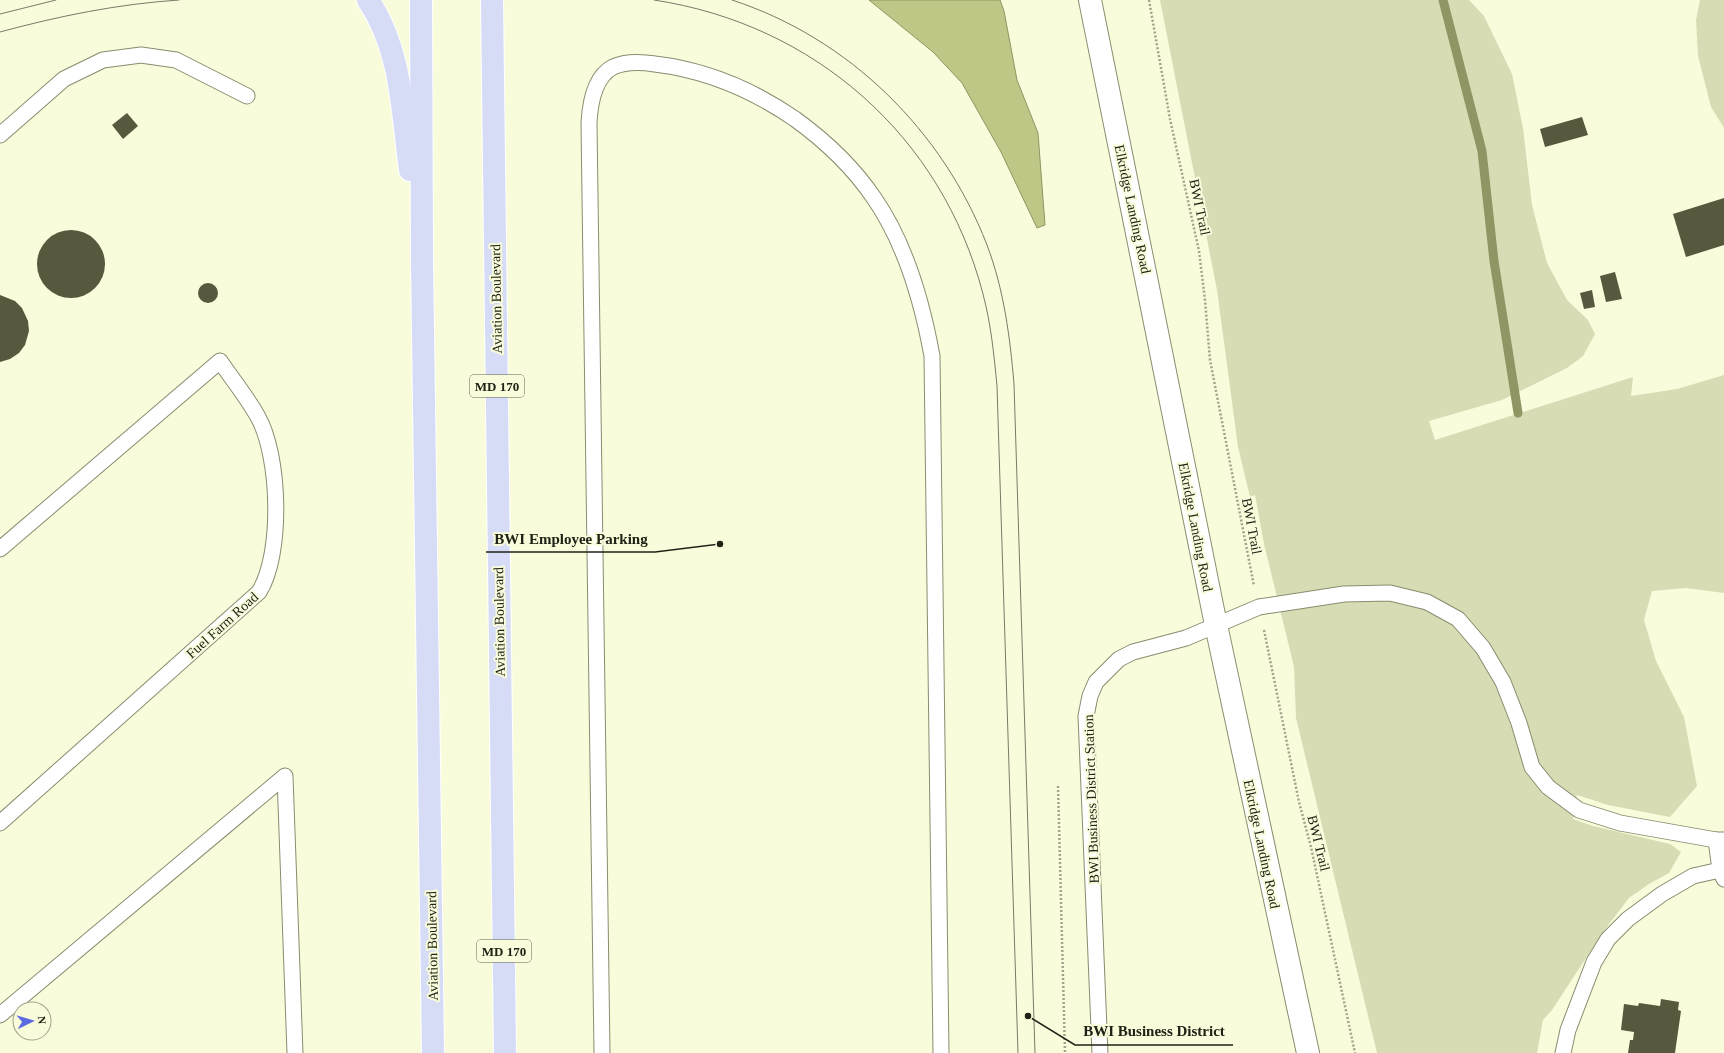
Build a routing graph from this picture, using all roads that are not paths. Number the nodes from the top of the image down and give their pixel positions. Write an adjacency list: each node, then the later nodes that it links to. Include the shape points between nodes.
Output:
1 (368, 0): 7 (main road, via 385,29 393,53)
2 (421, 0): 7 (main road, Aviation Boulevard)
3 (492, 0): 16 (main road, Aviation Boulevard / MD 170)
4 (1090, 0): 9 (street, Elkridge Landing Road)
5 (247, 96): 6 (lane, via 176,60 141,55 103,60 64,80)
6 (0, 135)
7 (422, 259): 15 (main road, Aviation Boulevard)
8 (0, 549): 10 (lane, Fuel Farm Road, via 220,361 258,417 271,458 275,509 268,574 263,586)
9 (1216, 625): 11 (lane, BWI Business District Station, via 1259,607 1344,594 1390,593 1427,602 1458,619 1483,648 1503,682 1532,767 1548,787 1579,810 1620,823); 19 (lane, BWI Business District Station, via 1186,638 1133,652 1119,659 1096,682 1090,696 1086,716); 20 (street, Elkridge Landing Road)
10 (0, 822)
11 (1720, 840): 12 (lane)
12 (1722, 875): 21 (lane, via 1693,876 1662,894 1628,919 1608,939 1594,962 1568,1030)
13 (0, 1015): 14 (lane, via 285,776)
14 (295, 1053)
15 (433, 1053)
16 (505, 1053)
17 (602, 1053): 18 (lane, via 589,123 590,106 603,76 613,67 640,62 691,70 731,84 773,105 819,138 846,163 874,197 897,238 926,321 932,356)
18 (941, 1053)
19 (1100, 1053)
20 (1308, 1053)
21 (1563, 1053)

